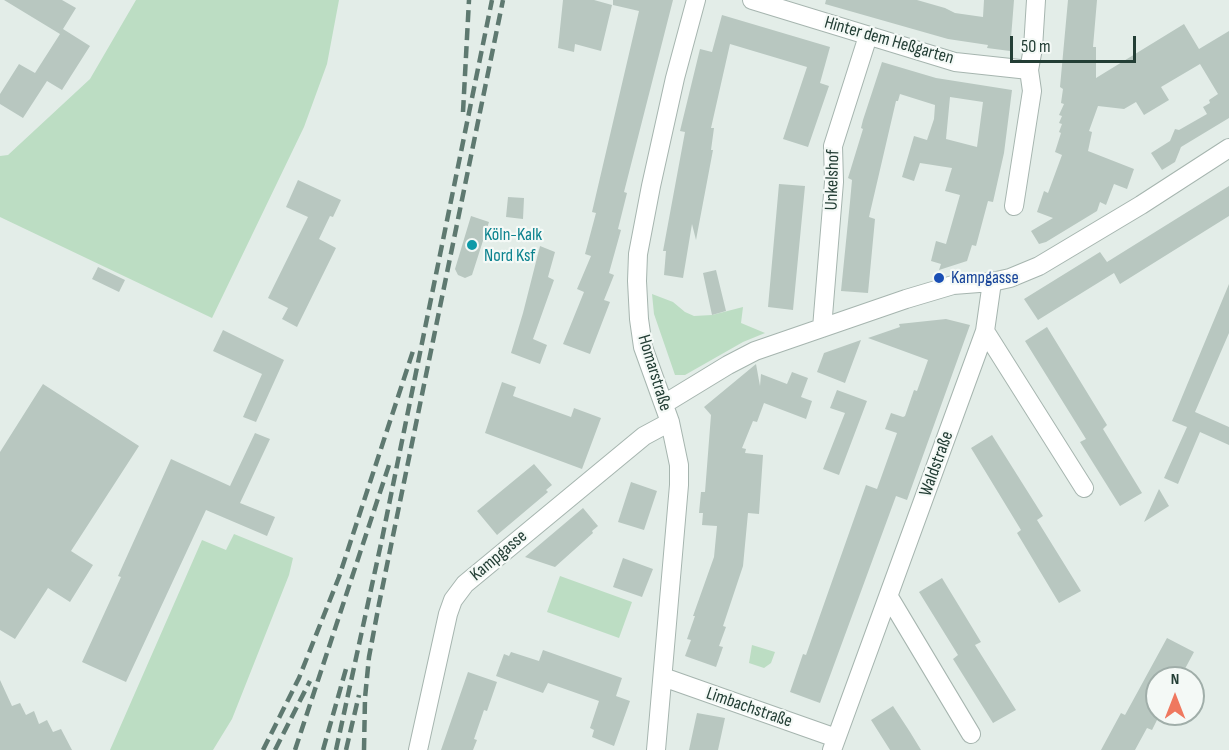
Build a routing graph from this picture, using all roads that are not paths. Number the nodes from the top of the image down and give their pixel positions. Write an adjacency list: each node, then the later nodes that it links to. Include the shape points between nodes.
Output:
1 (696, 0): 11 (street, Homarstraße, via 675,78 638,254 637,290 644,346)
2 (752, 0): 4 (street, Hinter dem Heßgarten)
3 (1036, 0): 5 (street)
4 (868, 36): 5 (street, Hinter dem Heßgarten, via 955,62); 9 (street, Unkelshof, via 833,146 834,182)
5 (1029, 70): 7 (street, via 1032,92)
6 (1229, 148): 8 (street, via 1039,266)
7 (1014, 206)
8 (992, 282): 9 (street, via 953,285); 10 (street, Waldstraße)
9 (822, 328): 11 (street, via 748,354)
10 (985, 331): 13 (street); 14 (street, Waldstraße)
11 (664, 404): 12 (street, Homarstraße)
12 (670, 422): 15 (street, Homarstraße, via 679,485); 18 (street, Kampgasse, via 644,436 465,584 448,614)
13 (1084, 488)
14 (889, 597): 16 (street); 17 (street, Waldstraße)
15 (663, 678): 17 (street, Limbachstraße); 19 (street, Homarstraße)
16 (971, 734)
17 (834, 744)
18 (418, 750)
19 (656, 750)

